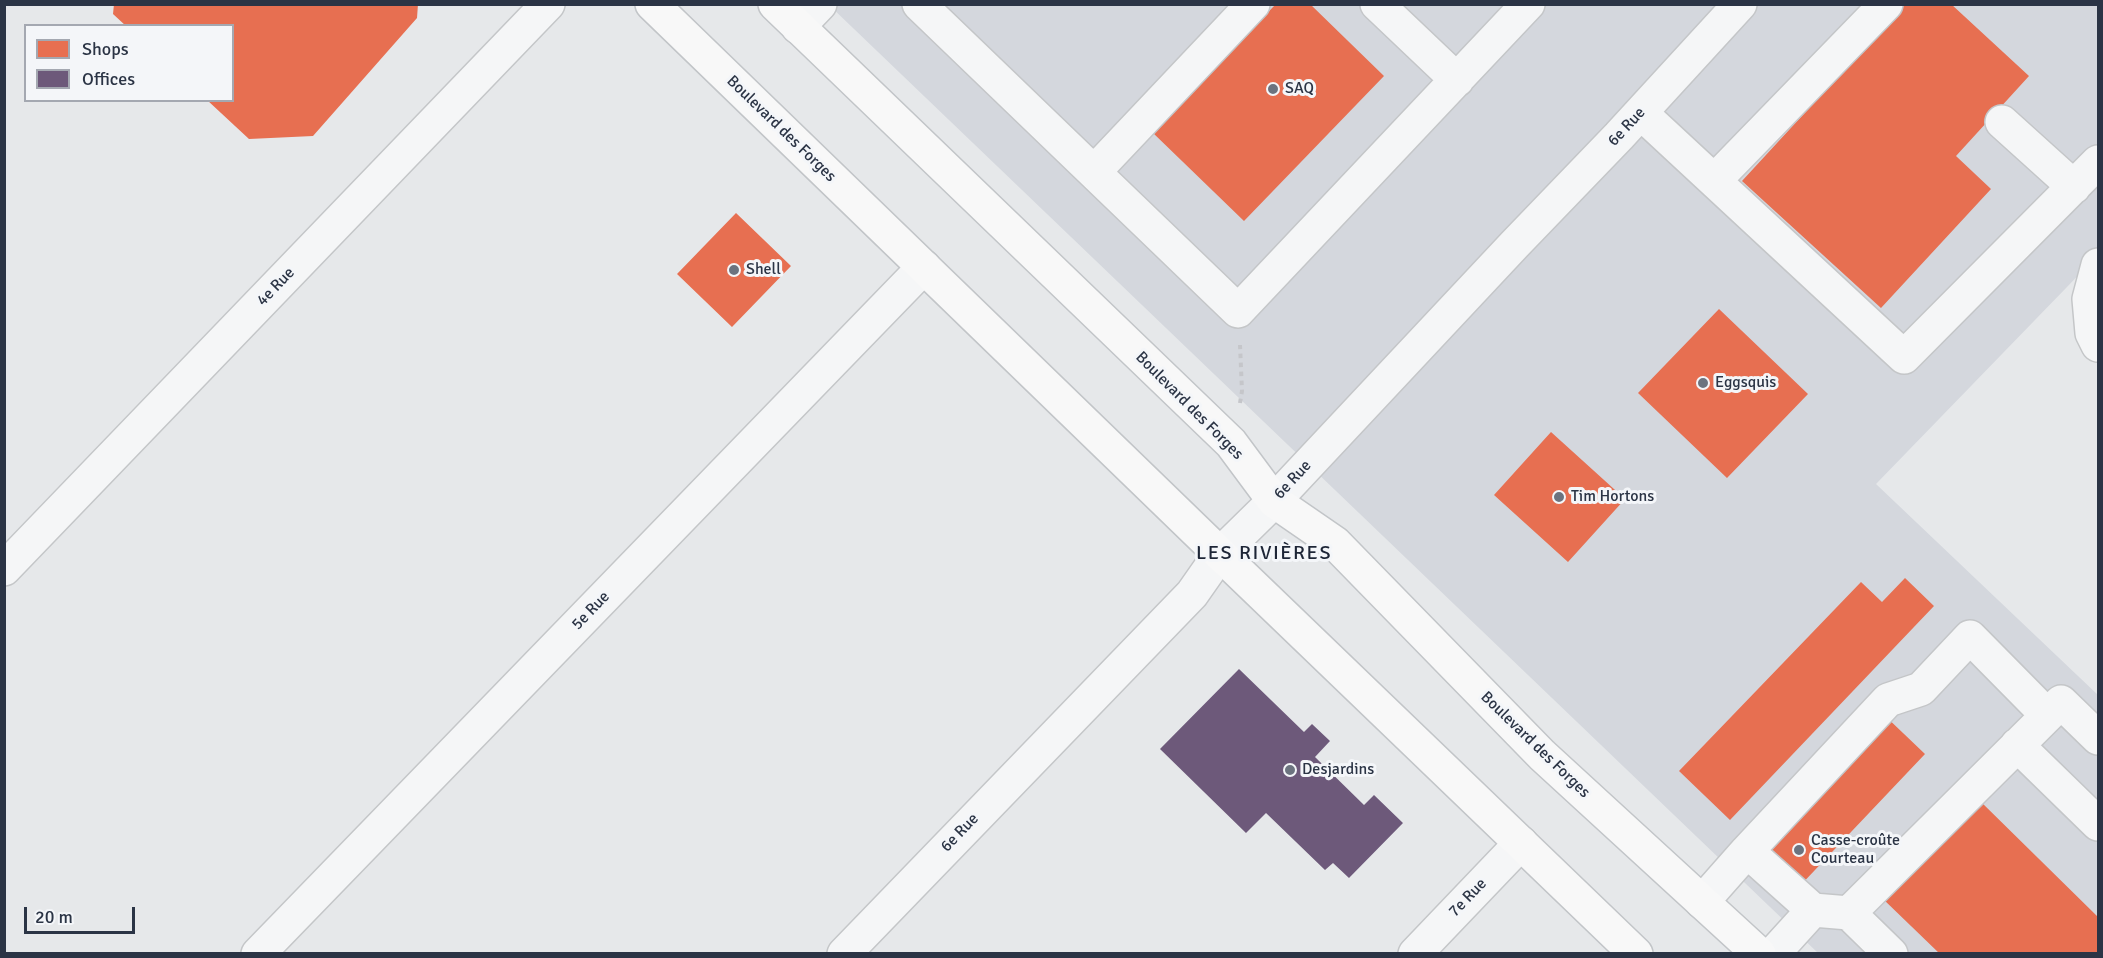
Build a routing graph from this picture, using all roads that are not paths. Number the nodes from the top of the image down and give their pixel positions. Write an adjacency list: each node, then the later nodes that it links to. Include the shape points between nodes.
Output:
1 (548, 4): 23 (street, 4e Rue)
2 (652, 4): 19 (main road, Boulevard des Forges)
3 (775, 4): 10 (main road, Boulevard des Forges)
4 (919, 4): 15 (street)
5 (1253, 4): 15 (street)
6 (1377, 4): 11 (street)
7 (1528, 4): 11 (street)
8 (1740, 4): 12 (street, 6e Rue)
9 (1886, 4): 16 (street)
10 (809, 16): 21 (main road, Boulevard des Forges, via 1231,443)
11 (1457, 80): 15 (street, via 1238,311)
12 (1641, 112): 16 (street); 21 (street, 6e Rue)
13 (2002, 122): 17 (street)
14 (2098, 162): 17 (street)
15 (1094, 172)
16 (1715, 180): 17 (street, via 1904,357)
17 (2074, 187)
18 (2098, 264): 20 (street, via 2089,299 2092,333)
19 (924, 267): 22 (main road, Boulevard des Forges); 33 (street, 5e Rue)
20 (2098, 345)
21 (1274, 501): 22 (street, 6e Rue); 30 (main road, Boulevard des Forges, via 1335,543 1542,755)
22 (1220, 554): 28 (main road, Boulevard des Forges); 34 (street, 6e Rue, via 1192,594)
23 (4, 569)
24 (2047, 715): 25 (street, via 2061,702); 26 (street); 29 (street, via 1970,637 1921,689 1888,700)
25 (2098, 738)
26 (2017, 745): 27 (street); 32 (street)
27 (2098, 824)
28 (1521, 843): 35 (street, 7e Rue); 36 (main road, Boulevard des Forges)
29 (1747, 851): 30 (street); 31 (street)
30 (1702, 902): 37 (main road, Boulevard des Forges)
31 (1813, 910): 32 (street); 38 (street)
32 (1849, 913): 39 (street)
33 (258, 954)
34 (844, 954)
35 (1414, 954)
36 (1636, 954)
37 (1759, 954)
38 (1773, 954)
39 (1891, 954)

